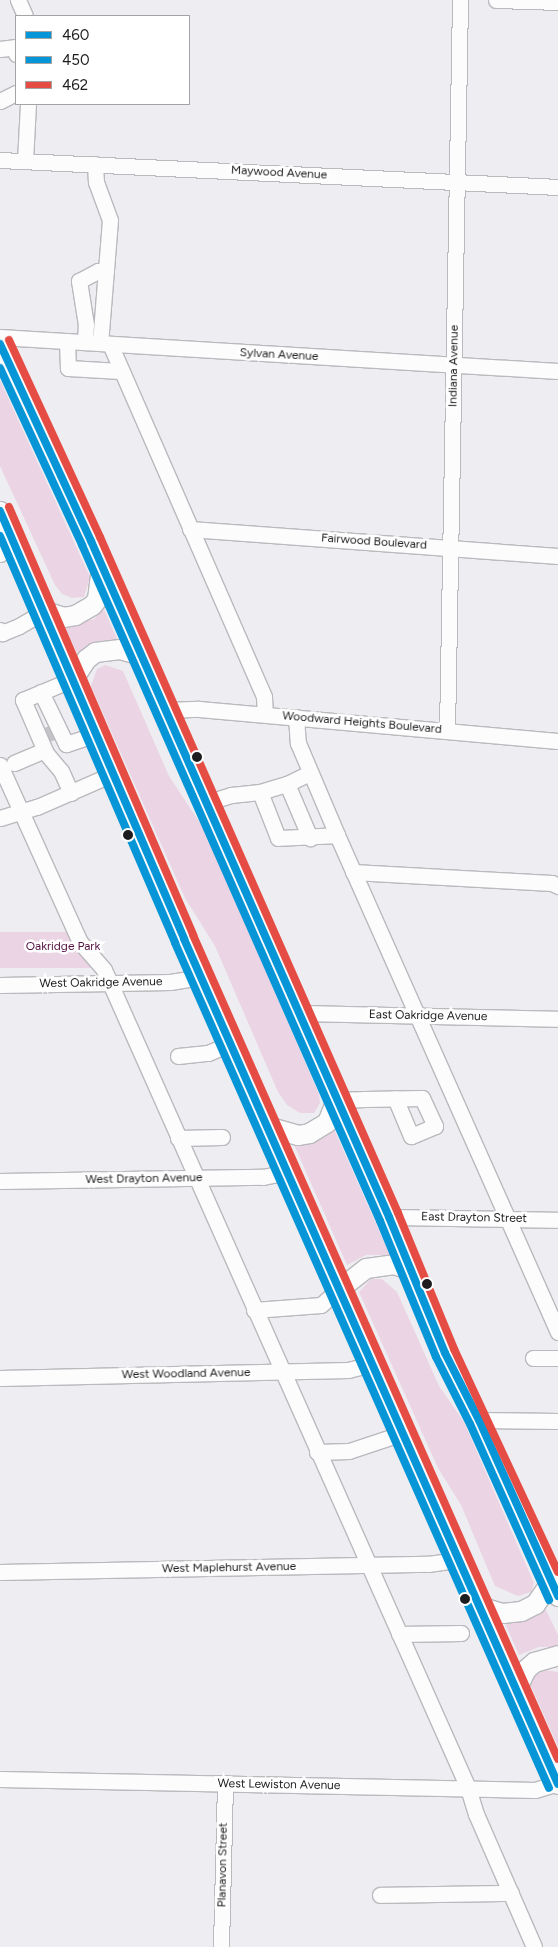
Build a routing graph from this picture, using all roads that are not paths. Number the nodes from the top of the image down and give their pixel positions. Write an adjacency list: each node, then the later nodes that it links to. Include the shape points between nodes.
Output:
1 (18, 0): 5 (street)
2 (460, 0): 15 (street, Indiana Avenue)
3 (496, 0): 4 (street)
4 (558, 2)
5 (25, 15)
6 (15, 47): 7 (street)
7 (0, 49)
8 (15, 93): 9 (street)
9 (0, 100)
10 (18, 105): 13 (street)
11 (28, 105): 13 (street)
12 (0, 160): 13 (street, Maywood Avenue)
13 (20, 161): 14 (street, Maywood Avenue)
14 (95, 164): 15 (street, Maywood Avenue); 17 (street, via 96,182 110,220)
15 (457, 182): 16 (street, Maywood Avenue); 23 (street, Indiana Avenue)
16 (558, 187)
17 (106, 271): 20 (street, via 98,270 79,281 86,324); 21 (street)
18 (0, 337): 19 (street, Sylvan Avenue)
19 (68, 341): 20 (street, Sylvan Avenue); 24 (street, via 68,368)
20 (84, 342): 21 (street, Sylvan Avenue)
21 (105, 343): 23 (street, Sylvan Avenue); 24 (street)
22 (0, 344): 31 (main road)
23 (454, 365): 25 (street, Sylvan Avenue); 28 (street, Indiana Avenue)
24 (120, 371): 27 (street)
25 (558, 371)
26 (0, 510): 29 (main road)
27 (190, 529): 28 (street, Fairwood Boulevard); 40 (street, via 264,697)
28 (452, 548): 30 (street, Fairwood Boulevard); 42 (street, Indiana Avenue)
29 (8, 550): 32 (main road)
30 (558, 556)
31 (101, 566): 32 (main road, via 97,599 92,605 75,615 63,617); 34 (main road)
32 (45, 611): 33 (street, via 19,626 2,633); 35 (main road)
33 (0, 630)
34 (141, 655): 35 (main road, via 120,648 95,652 86,659); 38 (main road)
35 (73, 679): 36 (street); 43 (main road)
36 (41, 692): 37 (street); 39 (street, via 23,700)
37 (48, 705): 39 (street); 45 (street)
38 (165, 710): 40 (street, Woodward Heights Boulevard, via 199,708); 53 (main road)
39 (29, 714): 46 (street)
40 (265, 714): 41 (street, Woodward Heights Boulevard)
41 (296, 717): 42 (street, Woodward Heights Boulevard); 48 (street, via 296,737)
42 (447, 732): 44 (street, Woodward Heights Boulevard)
43 (96, 734): 45 (street); 49 (main road)
44 (558, 741)
45 (66, 744): 46 (street)
46 (45, 751): 47 (street); 52 (street, via 61,771)
47 (7, 764): 54 (street)
48 (310, 773): 50 (street); 56 (street)
49 (112, 774): 52 (street); 60 (main road)
50 (287, 784): 51 (street); 57 (street)
51 (260, 792): 53 (street, via 231,795); 57 (street, via 278,838)
52 (70, 793): 54 (street)
53 (205, 803): 63 (main road)
54 (21, 812): 55 (street); 61 (street, via 80,942 104,970)
55 (0, 818)
56 (336, 835): 57 (street); 58 (street)
57 (310, 838)
58 (353, 872): 59 (street, via 552,882); 64 (street)
59 (558, 886)
60 (201, 976): 61 (street, West Oakridge Avenue, via 170,982); 66 (main road)
61 (110, 983): 62 (street, West Oakridge Avenue); 72 (street)
62 (0, 985)
63 (298, 1013): 64 (street, East Oakridge Avenue); 69 (main road)
64 (417, 1016): 65 (street, East Oakridge Avenue); 77 (street)
65 (558, 1019)
66 (232, 1043): 67 (street, via 208,1053); 70 (main road)
67 (178, 1056)
68 (395, 1098): 69 (street)
69 (336, 1100): 70 (main road, via 327,1122 309,1133 291,1134); 76 (main road)
70 (270, 1127): 73 (main road)
71 (222, 1137): 72 (street)
72 (178, 1138): 74 (street)
73 (287, 1172): 74 (street, West Drayton Avenue, via 263,1177); 80 (main road)
74 (195, 1178): 75 (street, West Drayton Avenue); 81 (street)
75 (0, 1180)
76 (389, 1217): 77 (street, East Drayton Street); 79 (main road)
77 (509, 1219): 78 (street, East Drayton Street); 82 (street)
78 (558, 1220)
79 (408, 1269): 80 (main road, via 394,1264 366,1268); 88 (main road)
80 (339, 1289): 81 (street, via 321,1305); 85 (main road)
81 (254, 1310): 86 (street)
82 (558, 1332)
83 (533, 1358): 84 (street)
84 (558, 1358)
85 (372, 1364): 86 (street, West Woodland Avenue, via 348,1370); 90 (main road)
86 (281, 1372): 87 (street, West Woodland Avenue); 91 (street)
87 (0, 1378)
88 (479, 1420): 89 (street); 95 (main road)
89 (558, 1421)
90 (403, 1433): 91 (street, via 349,1451); 92 (main road)
91 (317, 1452): 93 (street)
92 (458, 1560): 93 (street, West Maplehurst Avenue); 96 (main road)
93 (367, 1565): 94 (street, West Maplehurst Avenue); 98 (street)
94 (0, 1572)
95 (555, 1589): 96 (main road, via 521,1611 502,1613)
96 (478, 1606): 100 (main road)
97 (461, 1633): 98 (street)
98 (398, 1634): 104 (street)
99 (558, 1655): 100 (main road, via 534,1662 526,1669)
100 (516, 1690): 103 (main road)
101 (0, 1779): 102 (street, West Lewiston Avenue)
102 (225, 1784): 104 (street, West Lewiston Avenue); 107 (street, Planavon Street)
103 (558, 1784): 104 (street, West Lewiston Avenue, via 535,1790)
104 (468, 1788): 105 (street)
105 (511, 1893): 106 (street); 108 (street)
106 (380, 1895)
107 (221, 1947)
108 (534, 1947)

